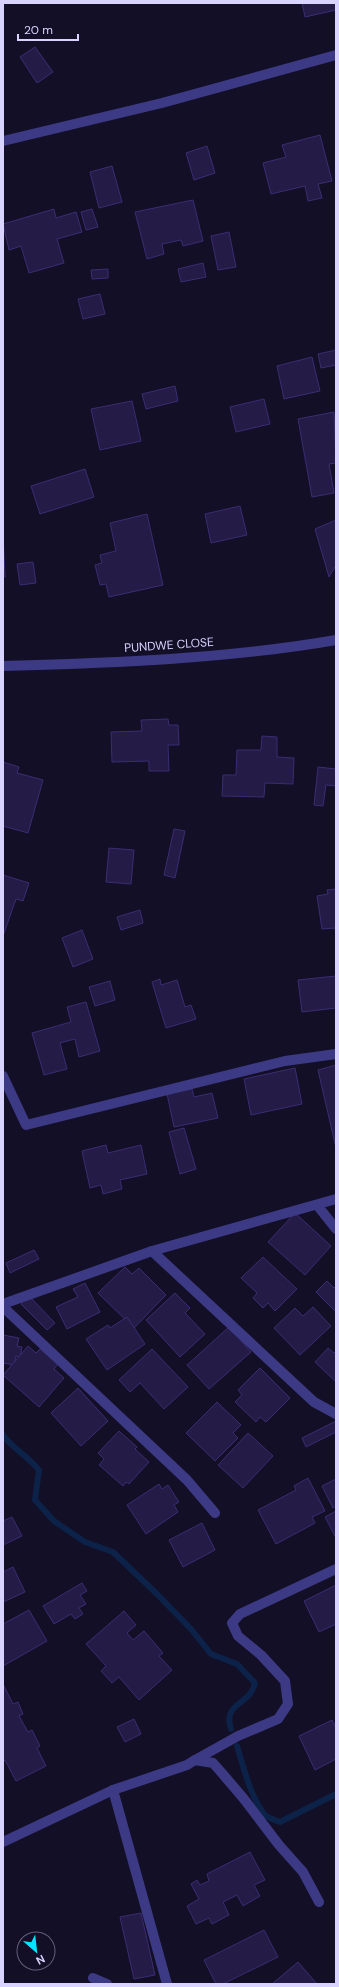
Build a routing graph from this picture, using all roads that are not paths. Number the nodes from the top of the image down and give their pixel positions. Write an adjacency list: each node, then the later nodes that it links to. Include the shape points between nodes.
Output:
1 (336, 55): 2 (street, via 162,103)
2 (3, 141)
3 (336, 640): 4 (street, PUNDWE CLOSE, via 275,650)
4 (3, 666)
5 (336, 1054): 6 (street, via 285,1061 26,1126)
6 (3, 1076)
7 (336, 1199): 8 (street)
8 (317, 1205): 9 (street); 10 (street)
9 (336, 1229)
10 (152, 1251): 11 (street); 12 (street, via 314,1402)
11 (3, 1305): 13 (street, via 187,1480)
12 (336, 1414)
13 (215, 1513)
14 (336, 1569): 15 (street, via 240,1614 232,1623 238,1636 285,1681 288,1704 278,1720 238,1736)
15 (195, 1760): 16 (street); 18 (street, via 213,1763 221,1772 303,1872)
16 (112, 1790): 17 (street); 21 (street)
17 (3, 1842)
18 (319, 1902)
19 (93, 1978): 20 (street)
20 (107, 1984)
21 (167, 1984)

